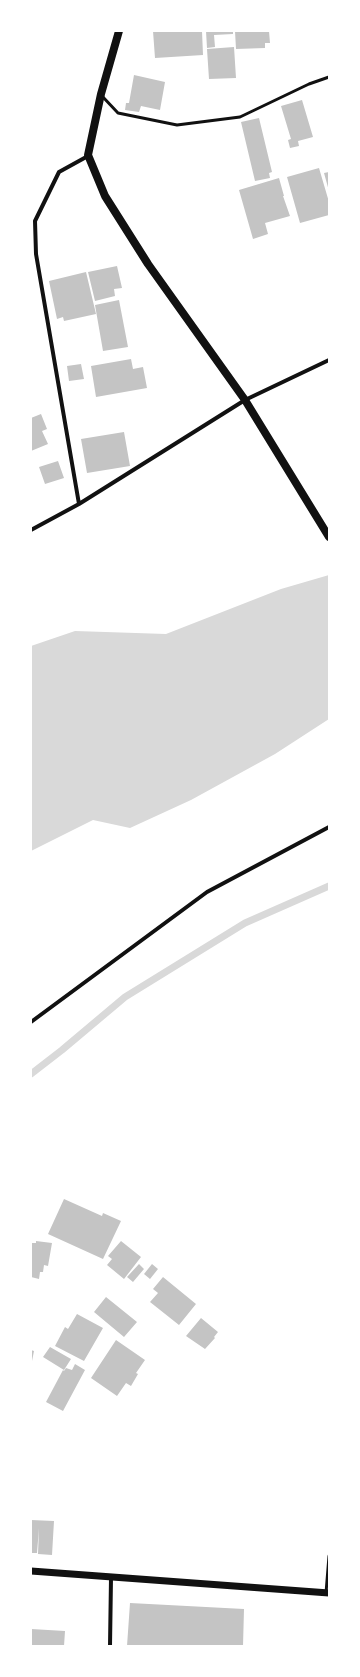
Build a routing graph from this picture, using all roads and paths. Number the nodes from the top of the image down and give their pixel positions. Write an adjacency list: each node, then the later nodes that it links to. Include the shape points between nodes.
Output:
1 (119, 31): 3 (main road)
2 (329, 77): 3 (lane, via 308,84 240,117 177,125 118,113)
3 (101, 94): 4 (main road)
4 (88, 155): 6 (main road, via 105,196 148,264); 7 (street, via 59,172 35,221 36,254)
5 (329, 360): 6 (street)
6 (245, 400): 7 (street); 9 (main road)
7 (79, 504): 8 (street)
8 (31, 530)
9 (329, 537)
10 (329, 827): 11 (street, via 207,892)
11 (31, 1022)
12 (329, 1556): 15 (lane)
13 (31, 1571): 14 (street)
14 (111, 1578): 15 (street); 16 (street)
15 (327, 1593)
16 (110, 1646)

